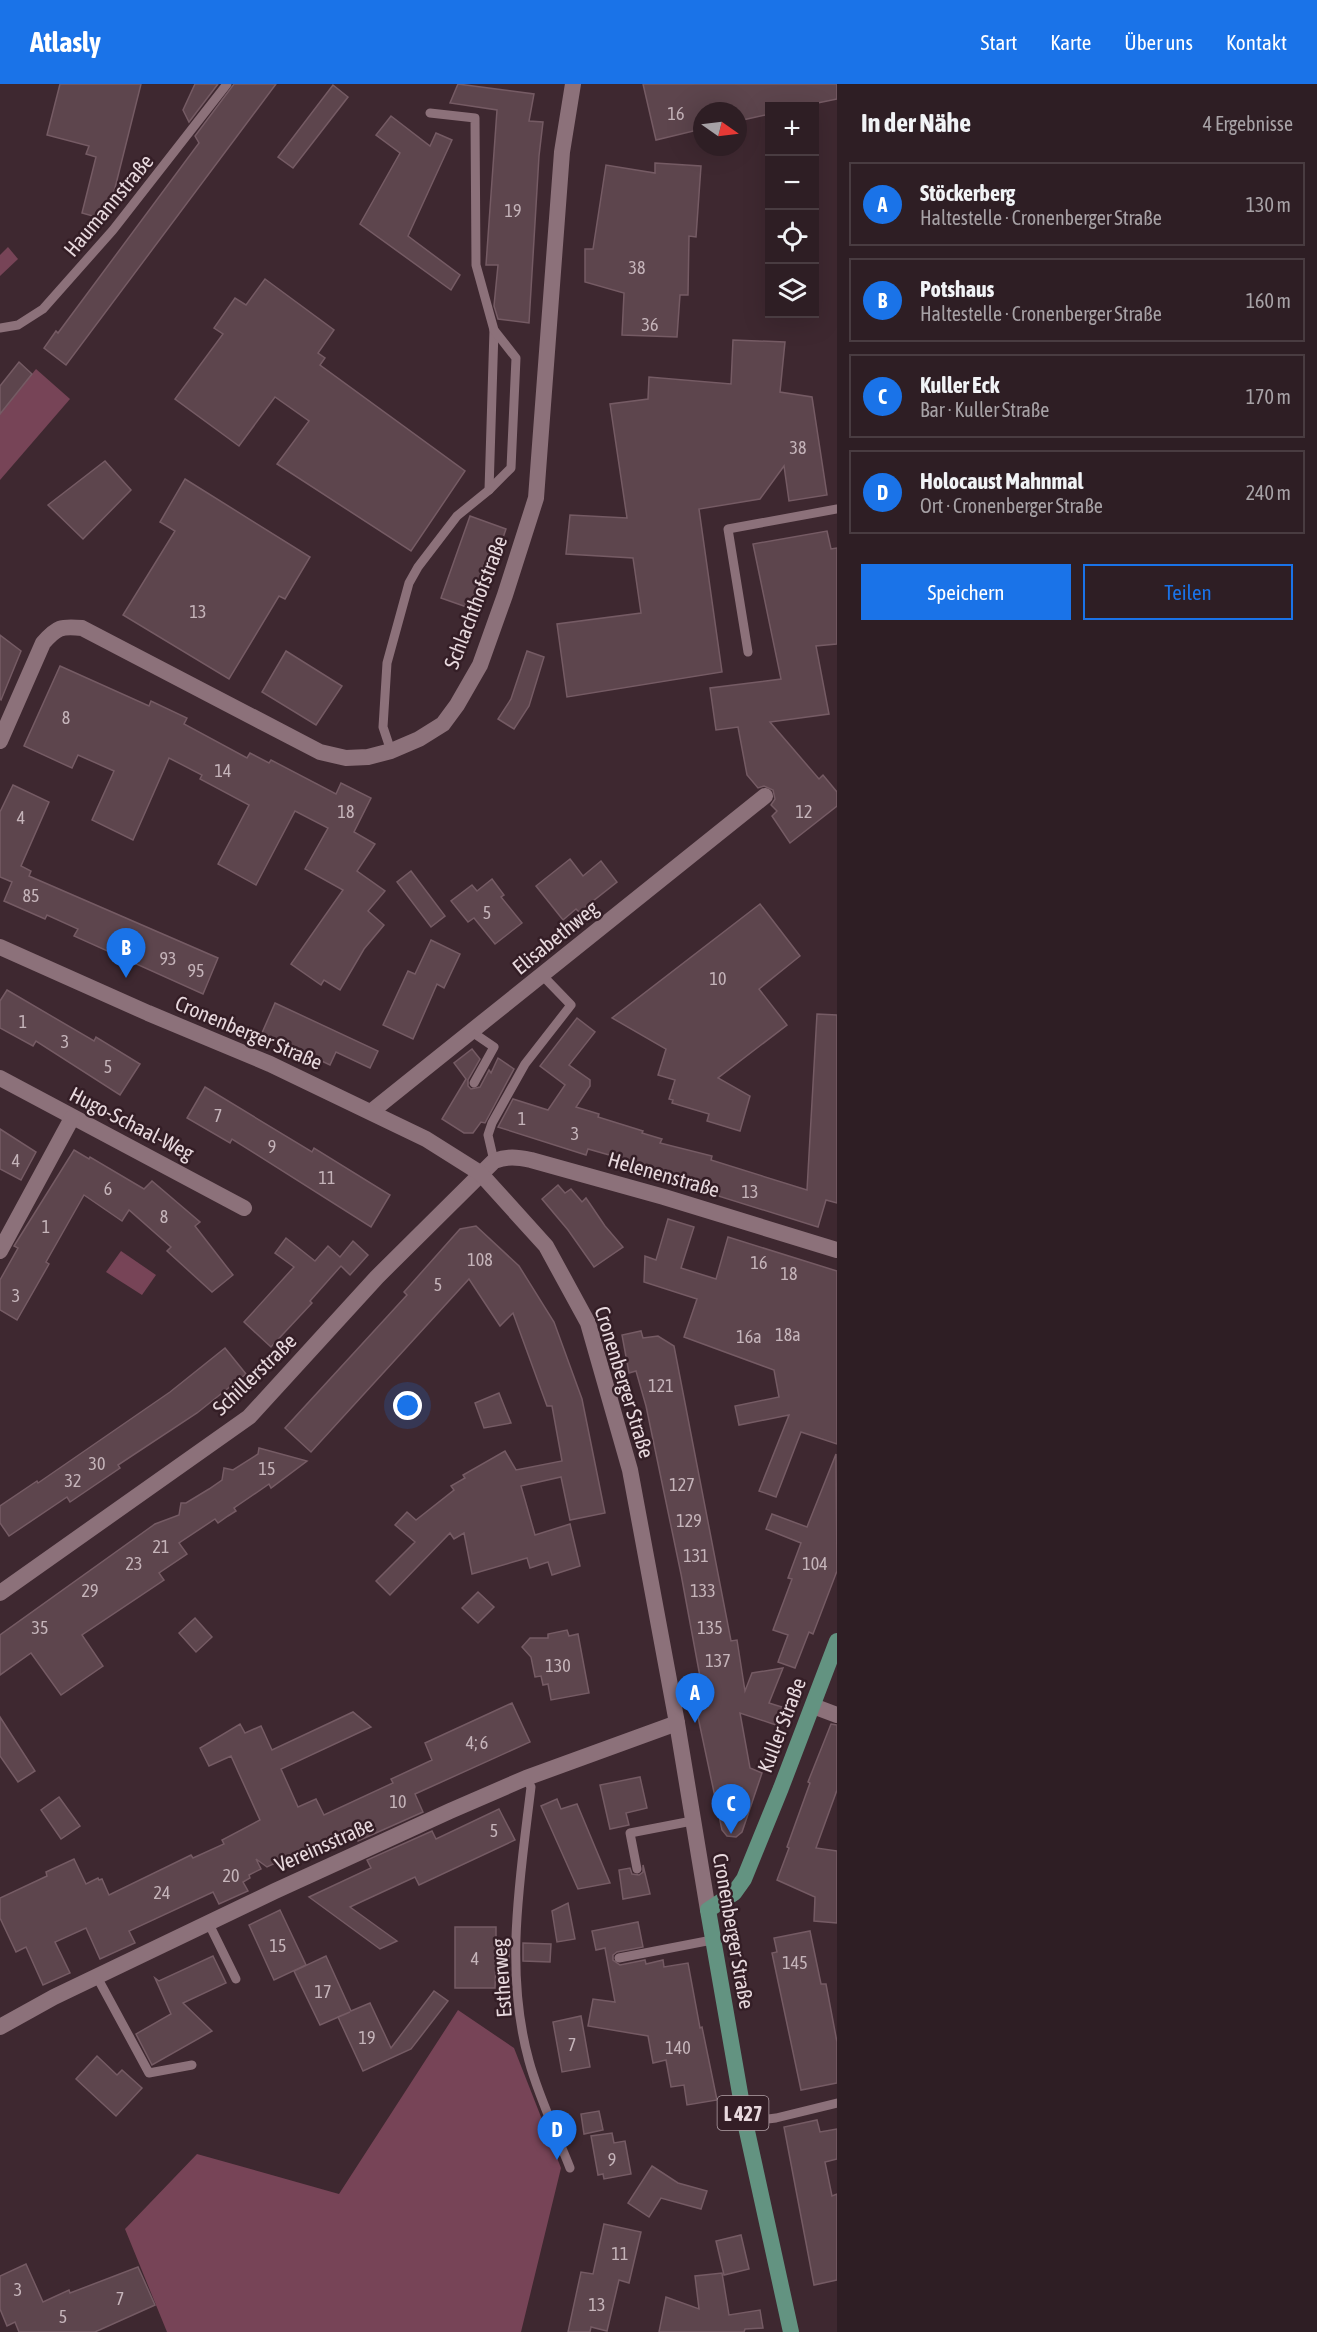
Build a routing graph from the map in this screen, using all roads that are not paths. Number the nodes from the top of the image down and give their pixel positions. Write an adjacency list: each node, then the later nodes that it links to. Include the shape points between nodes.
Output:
1 (227, 84): 4 (lane, Haumannstraße, via 113,230 43,309 18,325)
2 (573, 84): 10 (street, Schlachthofstraße, via 562,152 536,498 480,665 442,724 419,740)
3 (430, 113): 5 (lane, via 475,118 476,265)
4 (0, 328)
5 (494, 330): 6 (lane); 6 (lane, via 516,358 511,468)
6 (489, 490): 10 (lane, via 457,516 409,583 387,663 383,727)
7 (837, 509): 8 (lane, via 728,529)
8 (748, 651)
9 (0, 741): 10 (street, Schlachthofstraße, via 43,643 62,626 82,628 320,752 346,758)
10 (391, 751)
11 (765, 796): 13 (street, Elisabethweg)
12 (0, 946): 17 (street, Cronenberger Straße / L 427)
13 (543, 976): 14 (street, Elisabethweg); 19 (lane, via 570,1005 525,1064 492,1123)
14 (472, 1032): 16 (lane, via 494,1047); 17 (street, Elisabethweg)
15 (0, 1078): 18 (street, Hugo-Schaal-Weg)
16 (474, 1083)
17 (372, 1112): 19 (street, Cronenberger Straße / L 427)
18 (72, 1118): 20 (street, Hugo-Schaal-Weg); 22 (street)
19 (487, 1167): 21 (street, Helenenstraße, via 505,1157 531,1160); 23 (street, Schillerstraße, via 377,1277 249,1417); 27 (street, Cronenberger Straße / L 427, via 546,1246 588,1323 630,1470)
20 (244, 1208)
21 (837, 1250)
22 (0, 1251)
23 (0, 1593)
24 (837, 1641): 25 (main road, Kuller Straße)
25 (813, 1706): 26 (street); 31 (main road, Kuller Straße, via 744,1880 734,1893)
26 (837, 1714)
27 (676, 1724): 28 (street, Vereinsstraße); 29 (street, Cronenberger Straße / L 427)
28 (526, 1778): 32 (street, Vereinsstraße); 41 (lane, Estherweg, via 531,1788 515,1916 516,1992 529,2062)
29 (692, 1821): 30 (lane, via 630,1833); 31 (street, Cronenberger Straße / L 427)
30 (637, 1869)
31 (708, 1910): 33 (main road, Cronenberger Straße / L 427)
32 (210, 1924): 35 (street, Vereinsstraße); 36 (lane)
33 (712, 1940): 34 (lane); 40 (main road, Cronenberger Straße / L 427)
34 (619, 1958)
35 (97, 1977): 37 (street, Vereinsstraße); 38 (lane, via 149,2073)
36 (236, 1979)
37 (0, 2027)
38 (192, 2065)
39 (837, 2103): 40 (lane)
40 (745, 2122): 42 (main road, Cronenberger Straße / L 427)
41 (570, 2168)
42 (791, 2332)

